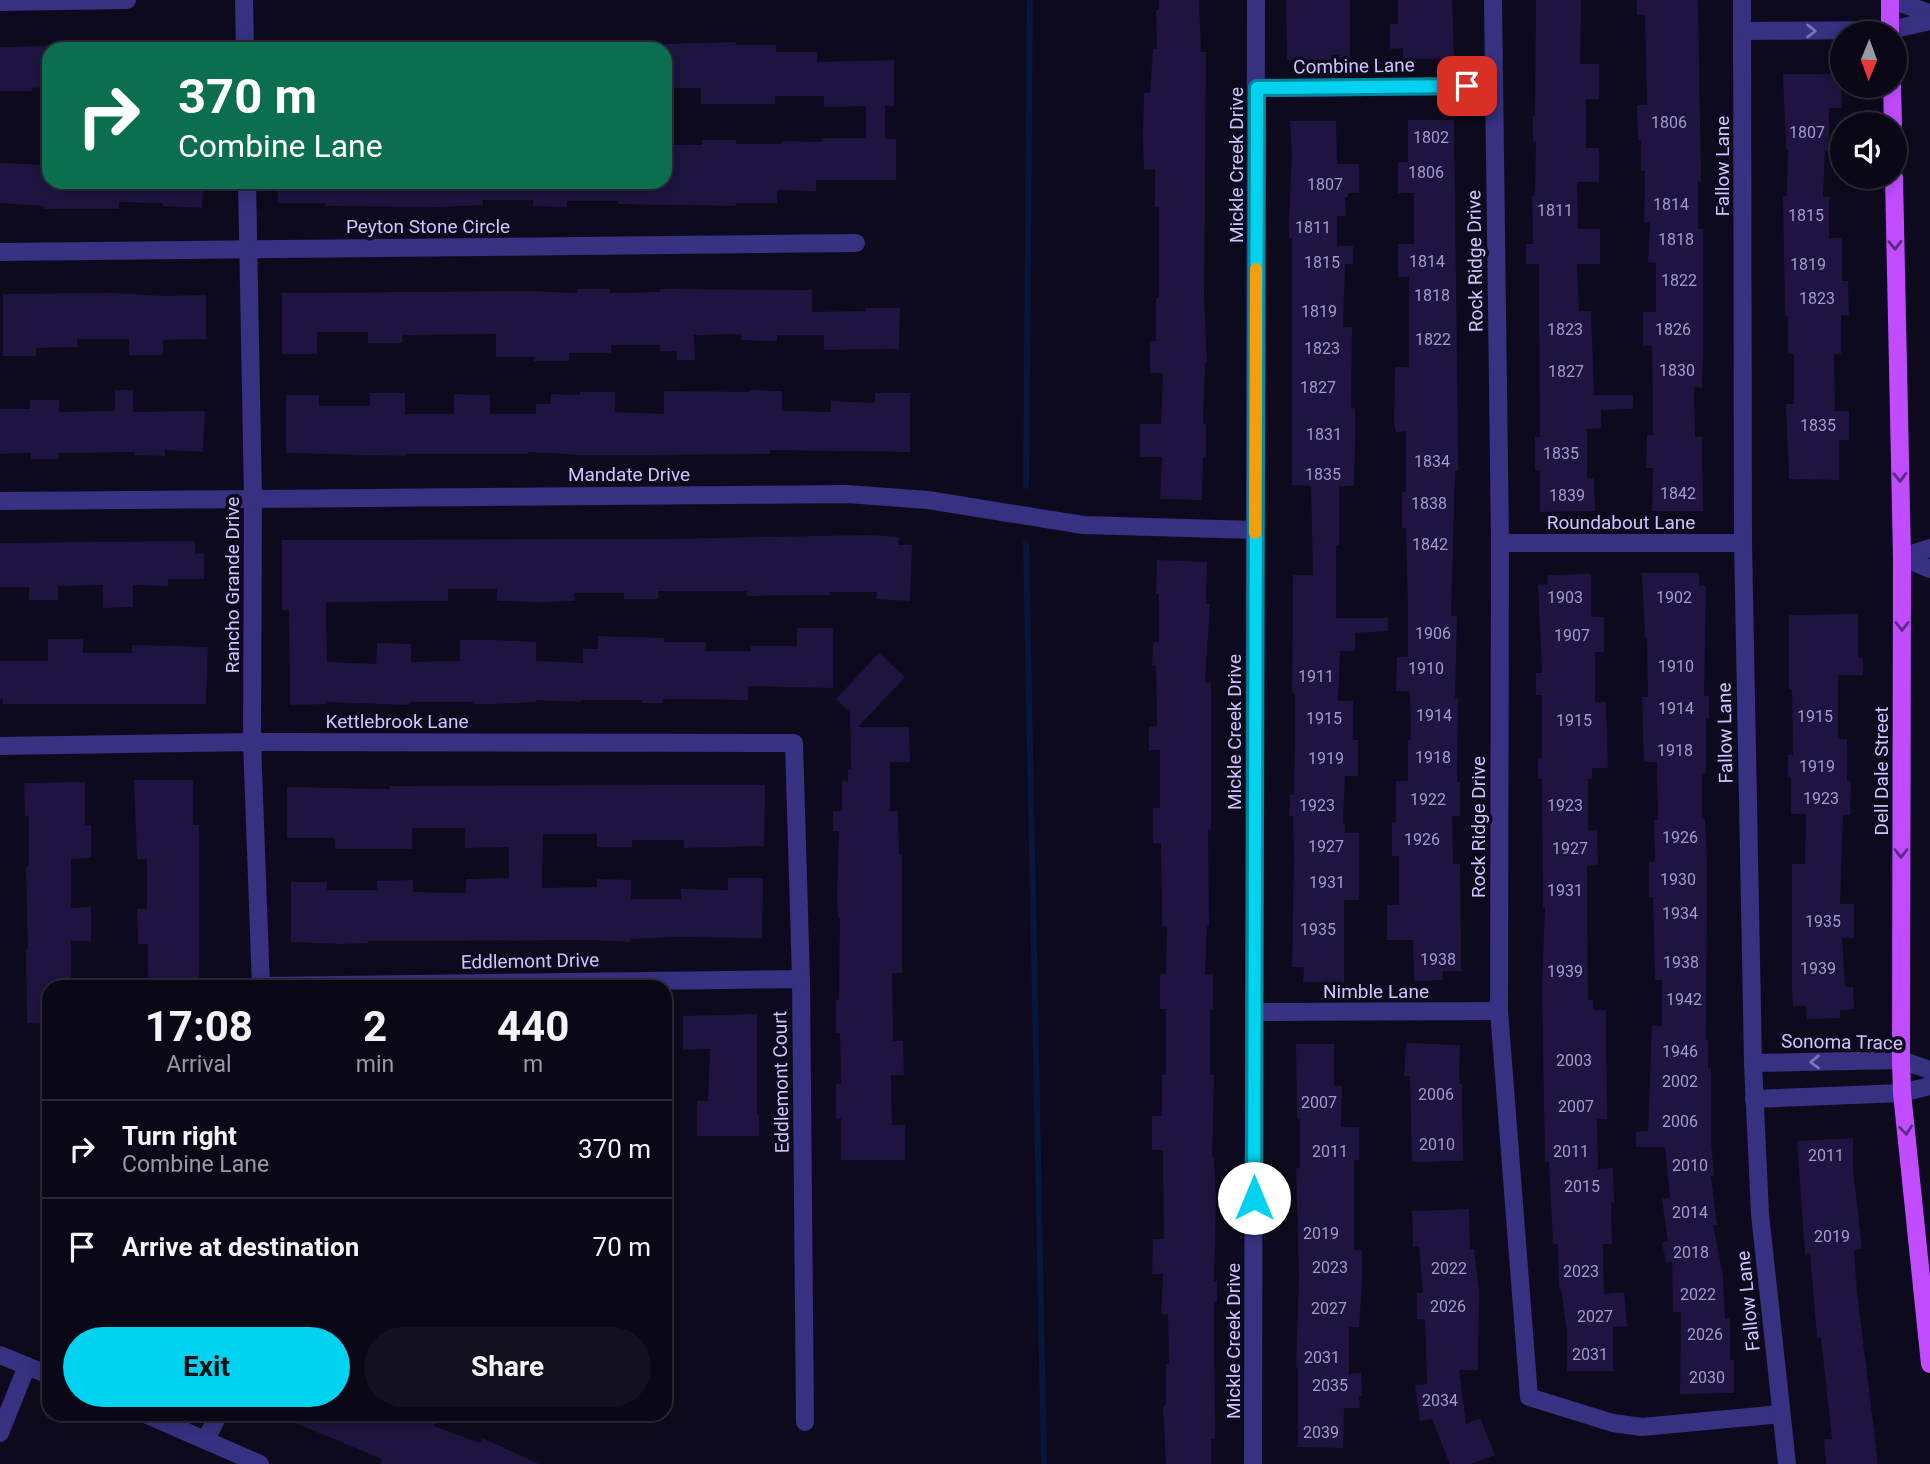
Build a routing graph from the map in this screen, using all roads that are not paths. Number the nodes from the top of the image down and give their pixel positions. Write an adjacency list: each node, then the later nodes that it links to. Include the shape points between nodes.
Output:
1 (127, 0): 7 (street)
2 (244, 0): 14 (street)
3 (1256, 0): 16 (street, Mickle Creek Drive)
4 (1493, 0): 15 (street, Rock Ridge Drive)
5 (1742, 0): 12 (street, Fallow Lane)
6 (1890, 0): 8 (street); 9 (main road)
7 (0, 2)
8 (1930, 13)
9 (1890, 21)
10 (1930, 21): 11 (street)
11 (1908, 27)
12 (1743, 31): 13 (street, one-way to 13); 26 (street, Fallow Lane)
13 (1830, 32)
14 (245, 42)
15 (1493, 86): 16 (street, Combine Lane); 25 (street, Rock Ridge Drive)
16 (1257, 88): 24 (street, Mickle Creek Drive)
17 (247, 189): 20 (street, Rancho Grande Drive)
18 (1894, 189): 28 (main road, Dell Dale Street, one-way to 28)
19 (856, 243): 20 (street, Peyton Stone Circle)
20 (248, 248): 21 (street, Peyton Stone Circle); 22 (street, Rancho Grande Drive)
21 (0, 252)
22 (253, 498): 23 (street, Mandate Drive); 24 (street, Mandate Drive, via 860,494 1083,525); 30 (street, Rancho Grande Drive)
23 (0, 500)
24 (1255, 530): 37 (street, Mickle Creek Drive)
25 (1500, 543): 26 (street, Roundabout Lane); 36 (street, Rock Ridge Drive)
26 (1743, 543): 39 (street, Fallow Lane)
27 (1930, 548): 28 (street)
28 (1902, 558): 29 (street); 38 (main road, Dell Dale Street, one-way to 38)
29 (1930, 569)
30 (252, 741): 31 (street, Kettlebrook Lane); 32 (street, Kettlebrook Lane); 34 (street, Rancho Grande Drive)
31 (794, 743): 33 (street, Eddlemont Court)
32 (0, 746)
33 (801, 979): 35 (street, Eddlemont Drive); 51 (street, Eddlemont Court)
34 (261, 980)
35 (672, 982)
36 (1499, 1011): 37 (street, Nimble Lane); 48 (street, Rock Ridge Drive, via 1529,1397 1613,1423 1642,1427)
37 (1254, 1012): 55 (street, Mickle Creek Drive)
38 (1901, 1060): 39 (street, Sonoma Trace, one-way to 39); 40 (street, Sonoma Trace); 42 (main road, Dell Dale Street)
39 (1753, 1063): 43 (street, Fallow Lane)
40 (1930, 1070)
41 (1930, 1086): 42 (street)
42 (1902, 1093): 43 (street); 45 (main road, Dell Dale Street, one-way to 45)
43 (1754, 1099): 48 (street, Fallow Lane, via 1760,1214)
44 (0, 1355): 46 (street)
45 (1930, 1364)
46 (27, 1366): 47 (street); 52 (street)
47 (42, 1372)
48 (1781, 1414): 56 (street, Fallow Lane)
49 (162, 1421): 53 (street)
50 (215, 1421): 53 (street)
51 (806, 1422)
52 (0, 1433)
53 (206, 1439): 54 (street)
54 (260, 1464)
55 (1253, 1464)
56 (1787, 1464)

